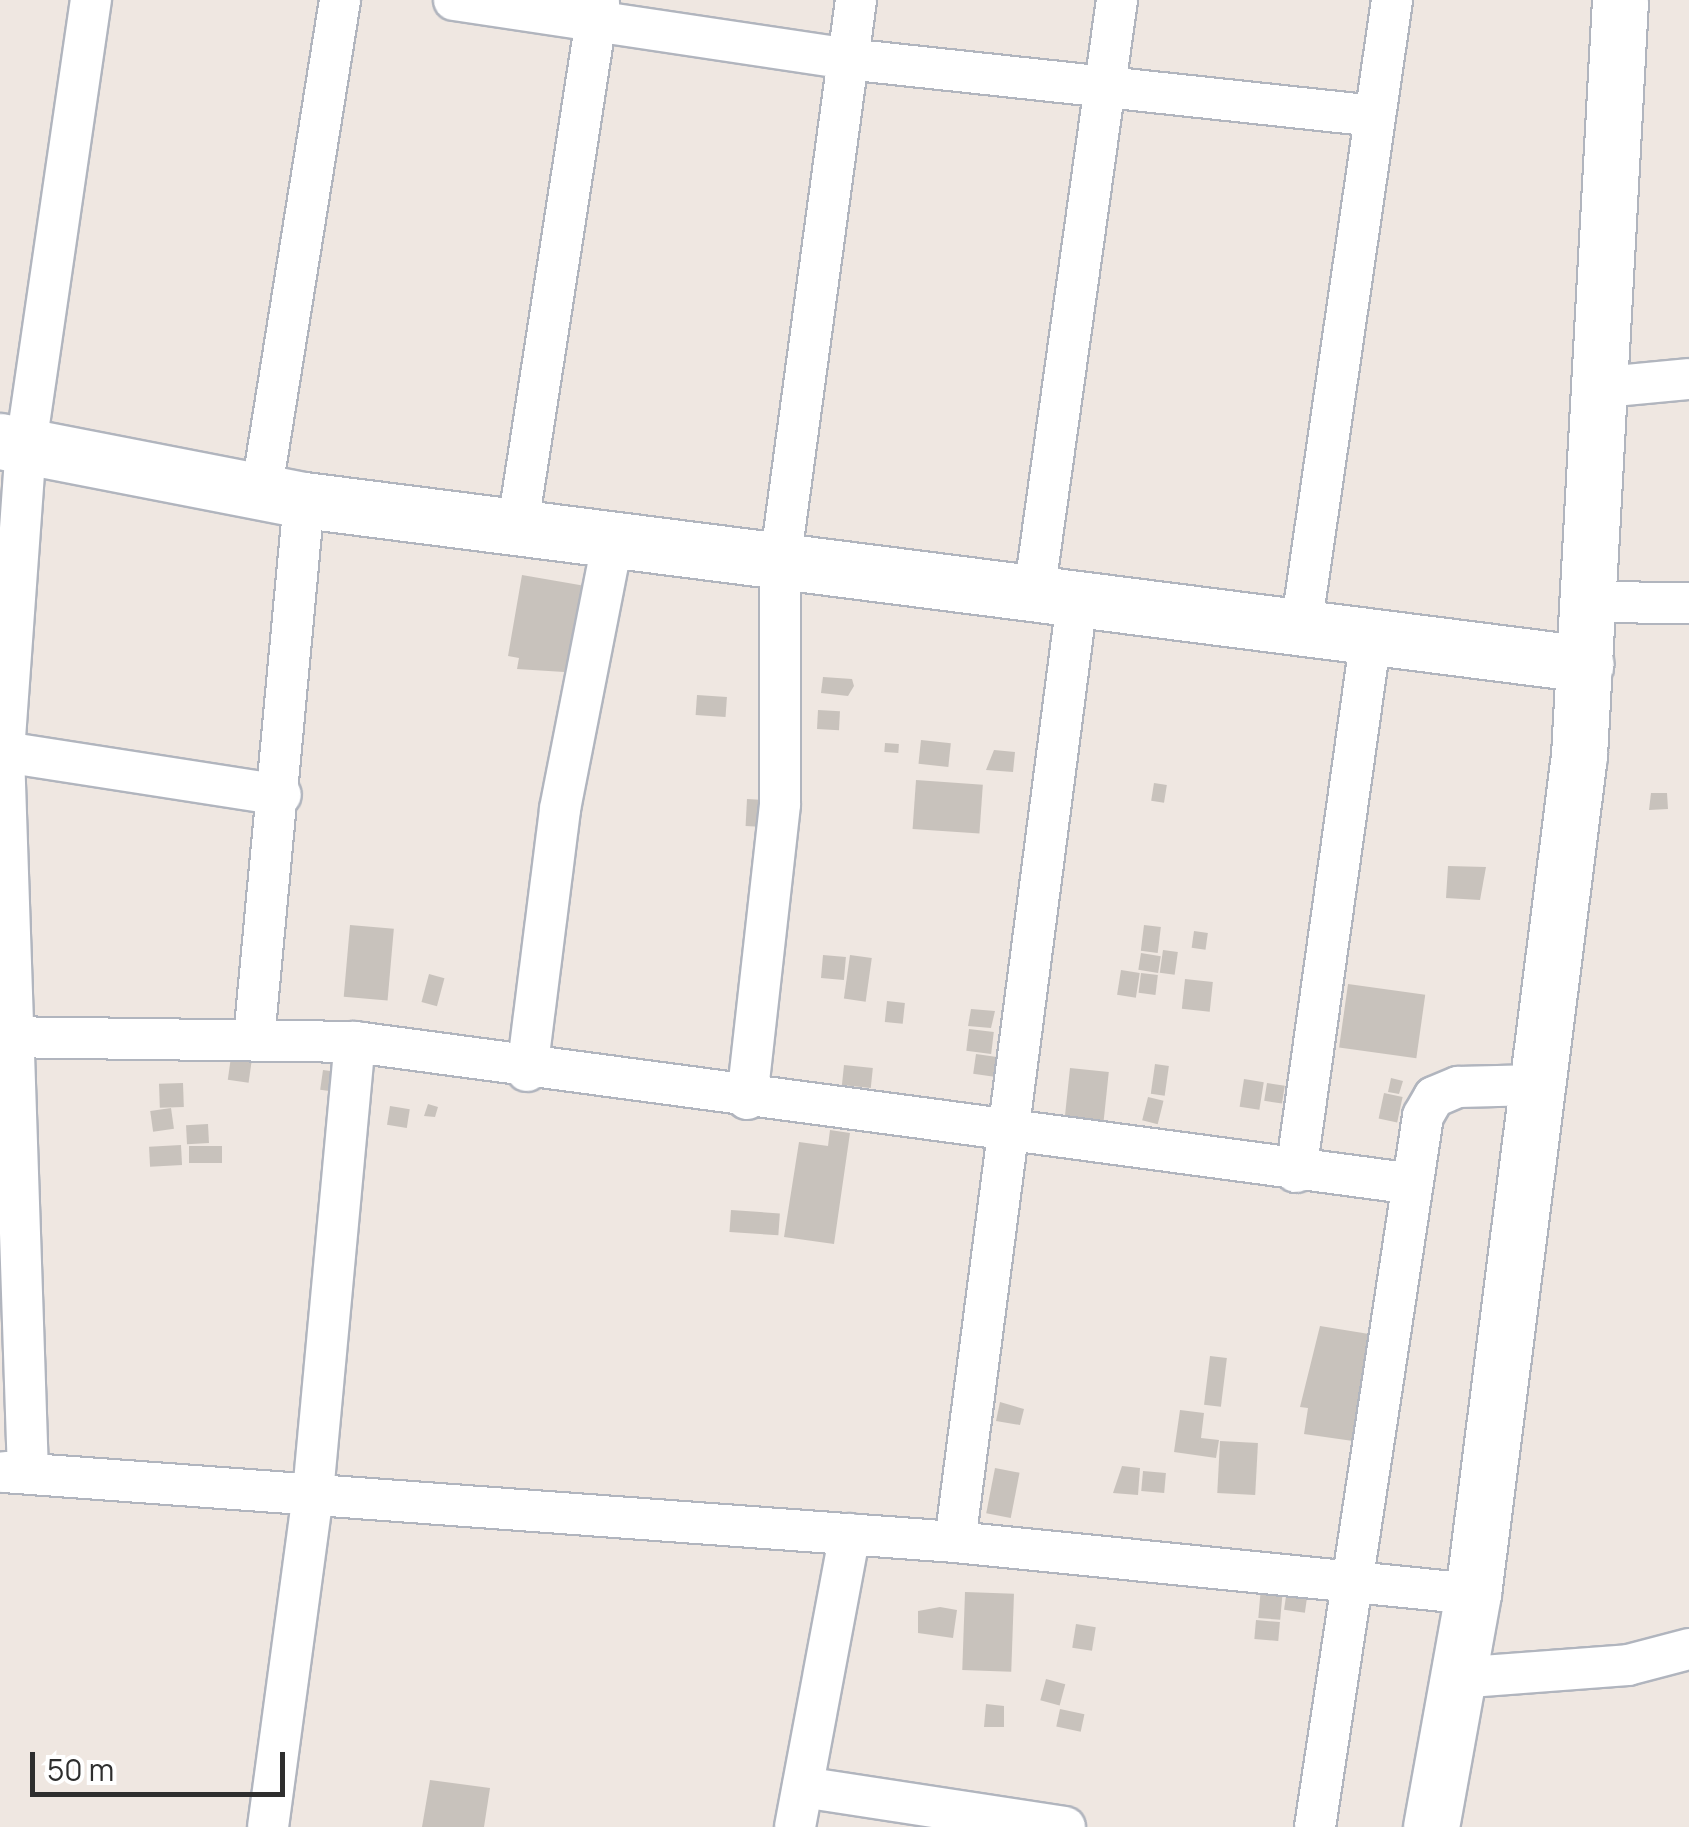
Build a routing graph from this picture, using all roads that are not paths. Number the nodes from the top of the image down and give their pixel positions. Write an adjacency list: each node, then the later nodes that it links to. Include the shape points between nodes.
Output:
1 (91, 0): 14 (street)
2 (340, 0): 15 (street)
3 (454, 0): 8 (street)
4 (856, 0): 9 (street)
5 (1117, 0): 10 (street)
6 (1392, 0): 11 (street)
7 (1620, 0): 13 (street)
8 (598, 11): 9 (street); 16 (street)
9 (847, 59): 10 (street); 18 (street)
10 (1106, 91): 11 (street); 19 (street)
11 (1376, 116): 22 (street)
12 (1689, 379): 13 (street)
13 (1605, 387): 20 (street)
14 (13, 443): 15 (street); 25 (street)
15 (282, 497): 16 (street); 26 (street)
16 (518, 524): 17 (street)
17 (613, 539): 18 (street); 30 (street, via 560,809)
18 (780, 563): 19 (street); 32 (street, via 780,804)
19 (1056, 598): 22 (street); 33 (street)
20 (1590, 602): 21 (street); 24 (street)
21 (1689, 603)
22 (1300, 628): 23 (street)
23 (1371, 636): 24 (street); 34 (street)
24 (1586, 664): 31 (street)
25 (4, 752): 26 (street); 27 (street)
26 (281, 794): 28 (street)
27 (4, 1037): 28 (street); 36 (street)
28 (254, 1039): 29 (street)
29 (355, 1042): 30 (street); 37 (street)
30 (527, 1071): 32 (street)
31 (1537, 1085): 35 (street, via 1458,1086 1434,1097); 41 (street)
32 (747, 1099): 33 (street)
33 (1012, 1133): 34 (street); 39 (street)
34 (1296, 1172): 35 (street)
35 (1412, 1184): 40 (street)
36 (14, 1472): 37 (street)
37 (313, 1493): 38 (street); 45 (street)
38 (850, 1534): 39 (street); 44 (street)
39 (954, 1542): 40 (street)
40 (1351, 1579): 41 (street); 48 (street)
41 (1473, 1594): 43 (street)
42 (1689, 1649): 43 (street, via 1628,1665)
43 (1456, 1678): 49 (street)
44 (803, 1787): 46 (street); 47 (street)
45 (268, 1827)
46 (795, 1827)
47 (1065, 1827)
48 (1315, 1827)
49 (1431, 1827)

